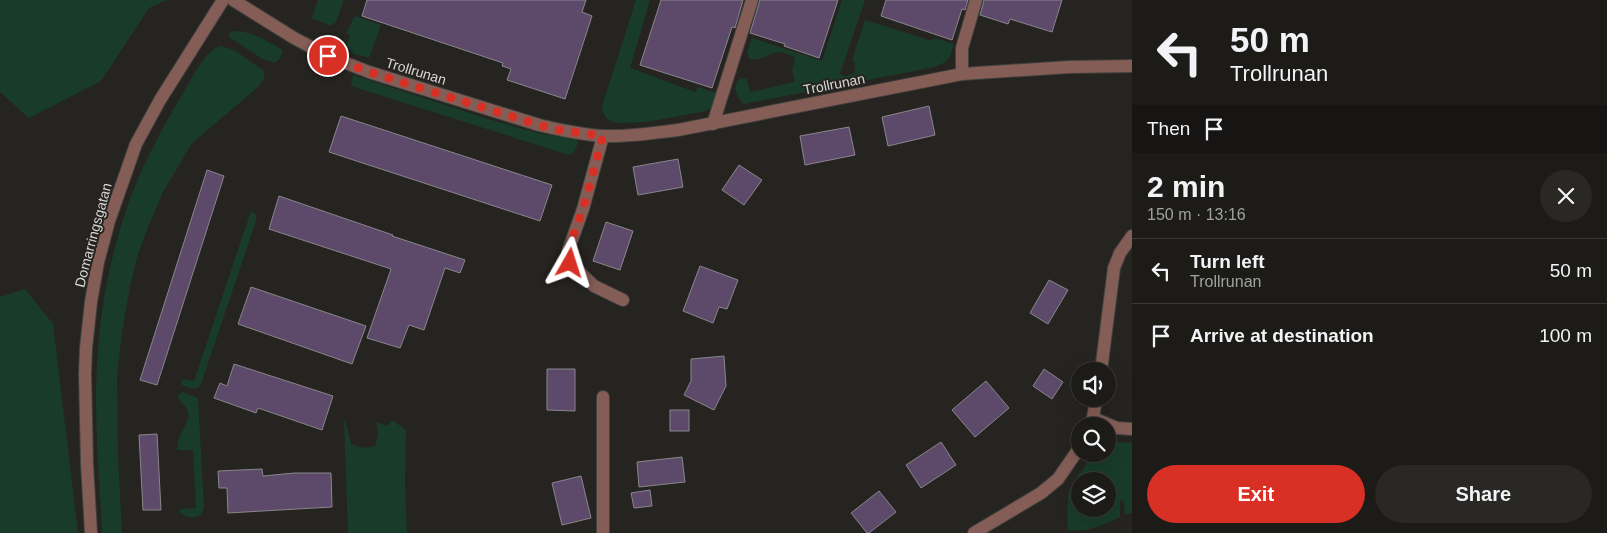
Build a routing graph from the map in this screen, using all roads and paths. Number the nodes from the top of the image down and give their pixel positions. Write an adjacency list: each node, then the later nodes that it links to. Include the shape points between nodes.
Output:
1 (223, 0): 16 (street, Domarringsgatan, via 136,144 98,262 85,374)
2 (233, 0): 8 (street, Trollrunan, via 302,43 369,72 539,125)
3 (752, 0): 7 (street)
4 (976, 0): 6 (street, via 962,48)
5 (1132, 66): 6 (street, Trollrunan)
6 (962, 74): 7 (street, Trollrunan)
7 (713, 124): 8 (street, Trollrunan)
8 (603, 136): 10 (street, via 568,250 570,263 594,286)
9 (1132, 236): 11 (street, via 1114,268)
10 (623, 300)
11 (1102, 362)
12 (603, 397): 17 (street)
13 (1116, 428): 14 (street)
14 (1132, 429)
15 (1071, 460): 18 (street, via 1058,478 1041,493)
16 (91, 533)
17 (603, 533)
18 (974, 533)

